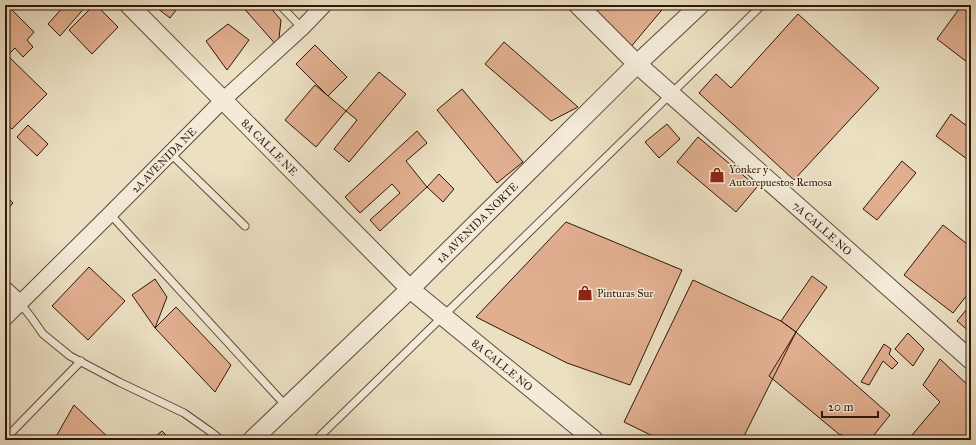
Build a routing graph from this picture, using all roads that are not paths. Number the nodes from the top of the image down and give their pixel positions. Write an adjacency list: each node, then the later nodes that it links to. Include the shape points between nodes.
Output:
1 (129, 5): 10 (street, 8A CALLE NE)
2 (280, 5): 7 (lane)
3 (324, 5): 7 (street, 2A AVENIDA NE)
4 (578, 5): 8 (street, 7A CALLE NO)
5 (700, 5): 8 (street, 1A AVENIDA NORTE)
6 (762, 5): 9 (lane)
7 (302, 28): 10 (street, 2A AVENIDA NE)
8 (637, 64): 9 (street, 7A CALLE NO); 15 (street, 1A AVENIDA NORTE)
9 (670, 94): 17 (lane); 19 (street, 7A CALLE NO)
10 (223, 100): 11 (street, 2A AVENIDA NE); 15 (street, 8A CALLE NE)
11 (170, 153): 12 (street, 2A AVENIDA NE); 13 (lane)
12 (110, 214): 16 (street, 2A AVENIDA NE); 21 (lane)
13 (245, 226)
14 (5, 289): 16 (street)
15 (410, 289): 17 (street, 8A CALLE NO); 21 (street, 1A AVENIDA NORTE)
16 (20, 303): 18 (street, 2A AVENIDA NE); 20 (lane, via 43,334 70,356)
17 (444, 316): 25 (lane); 26 (street, 8A CALLE NO)
18 (5, 318)
19 (971, 360)
20 (81, 361): 22 (lane); 23 (lane, via 184,413)
21 (287, 407): 24 (street, 1A AVENIDA NORTE)
22 (5, 439)
23 (221, 440)
24 (252, 440)
25 (316, 440)
26 (594, 440)

